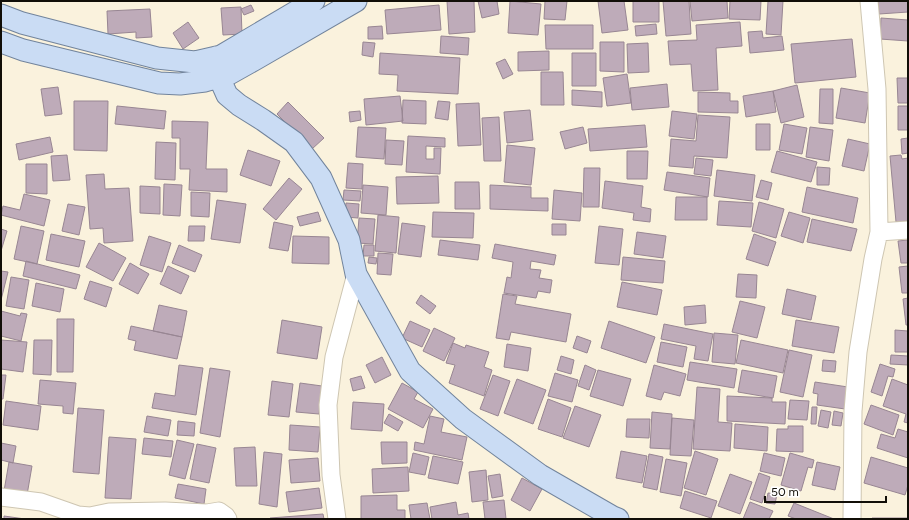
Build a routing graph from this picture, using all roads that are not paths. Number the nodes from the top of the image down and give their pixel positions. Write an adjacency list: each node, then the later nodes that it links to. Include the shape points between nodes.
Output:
1 (314, 1): 6 (main road, via 221,56)
2 (356, 1): 6 (main road, via 229,74)
3 (869, 1): 8 (street, via 877,89)
4 (1, 15): 6 (main road, via 22,23 157,58)
5 (1, 42): 6 (main road, via 23,50 160,83 205,81)
6 (218, 67): 9 (main road, via 227,95 294,142 320,178 349,240)
7 (908, 230): 8 (street)
8 (879, 232): 15 (street, via 858,352 853,411)
9 (356, 274): 12 (main road, via 410,371 463,419 540,475); 14 (street, via 334,357 328,406 331,475)
10 (1, 497): 11 (street, via 41,502)
11 (63, 514): 13 (street, via 90,516 109,512 219,511)
12 (614, 518)
13 (228, 519)
14 (337, 519)
15 (852, 519)

